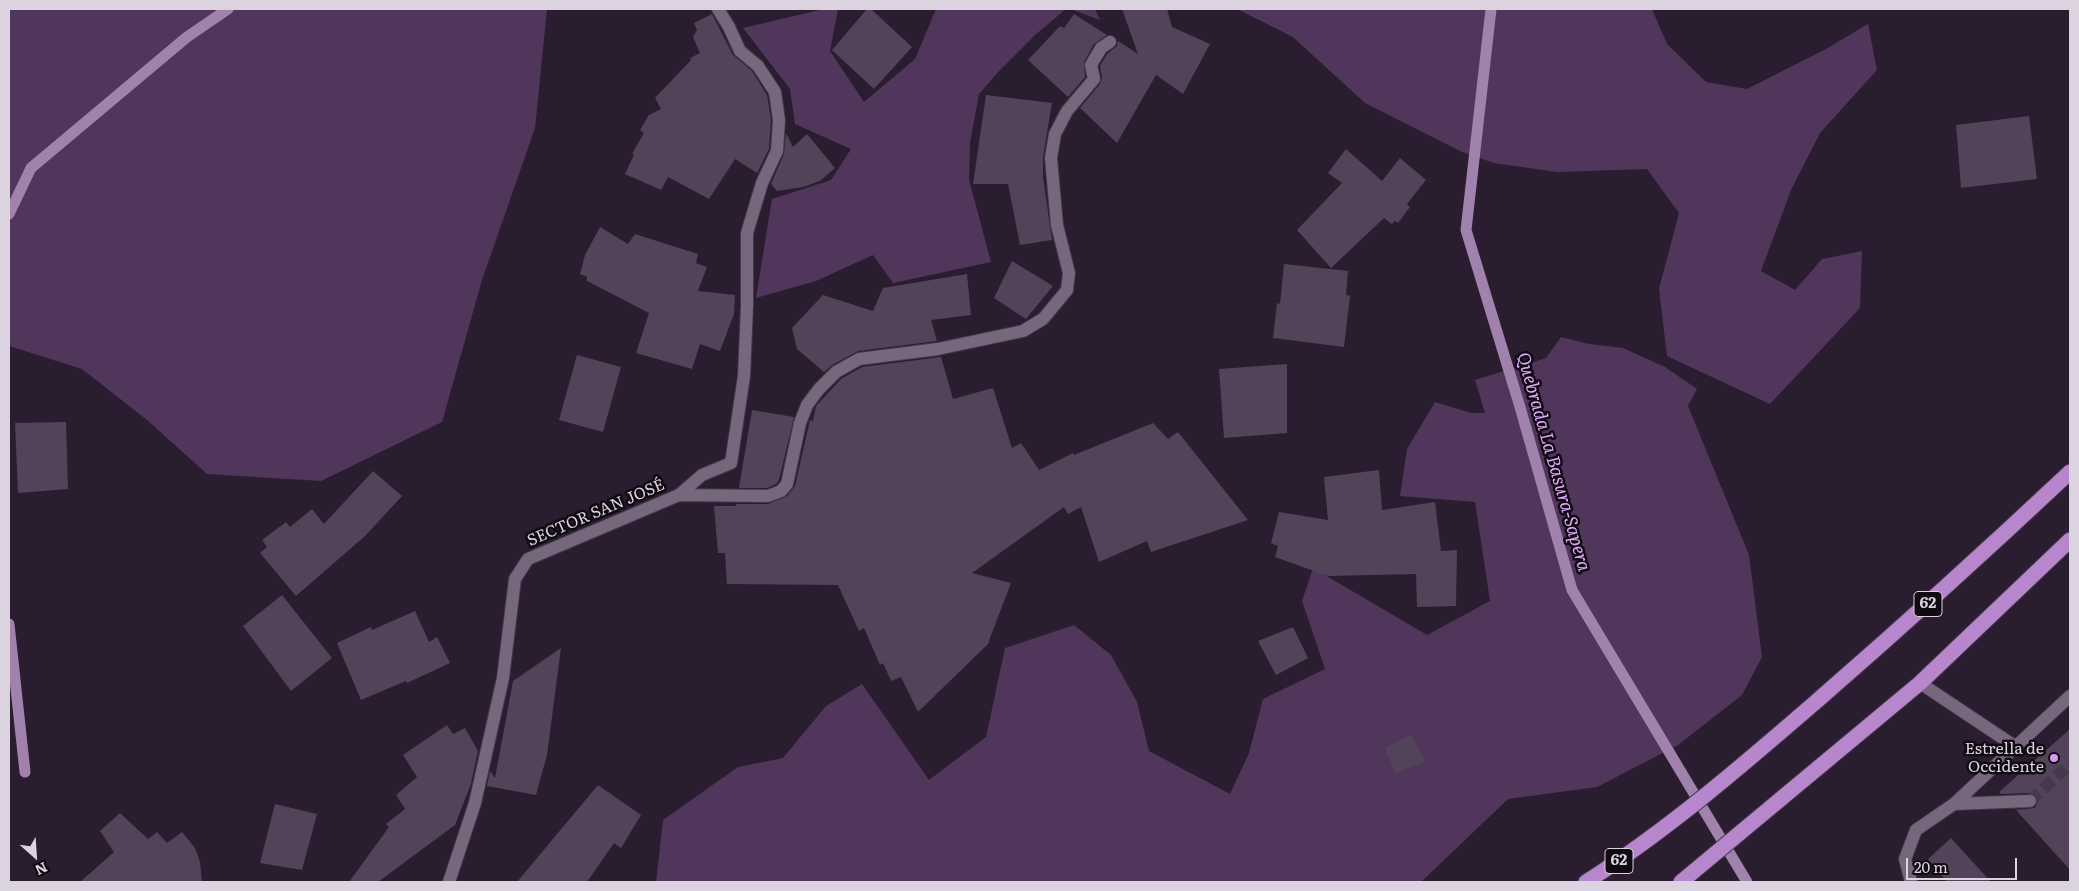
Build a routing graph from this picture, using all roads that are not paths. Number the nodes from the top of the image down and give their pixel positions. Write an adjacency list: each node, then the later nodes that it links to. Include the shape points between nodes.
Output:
1 (718, 9): 4 (street, SECTOR SAN JOSÉ, via 740,51 758,66 775,92 779,120 777,151 762,183 747,234 744,376 731,463 702,474)
2 (1110, 42): 4 (street, via 1101,48 1091,65 1094,79 1067,111 1055,134 1051,158 1053,190 1057,225 1069,272 1067,290 1042,319 1023,331 938,349 859,359 836,372 807,405 800,423 788,484 781,492 768,496)
3 (2070, 472): 12 (highway, 62, via 1934,599 1782,731 1652,838)
4 (679, 495): 11 (street, SECTOR SAN JOSÉ, via 528,559 515,579 501,687 475,803)
5 (2070, 540): 6 (highway)
6 (1920, 683): 8 (street); 13 (highway)
7 (2070, 696): 8 (street)
8 (2016, 747): 10 (street)
9 (2030, 801): 10 (street)
10 (1954, 804): 14 (street, via 1916,830 1905,859)
11 (449, 882)
12 (1586, 882)
13 (1681, 882)
14 (1911, 882)

